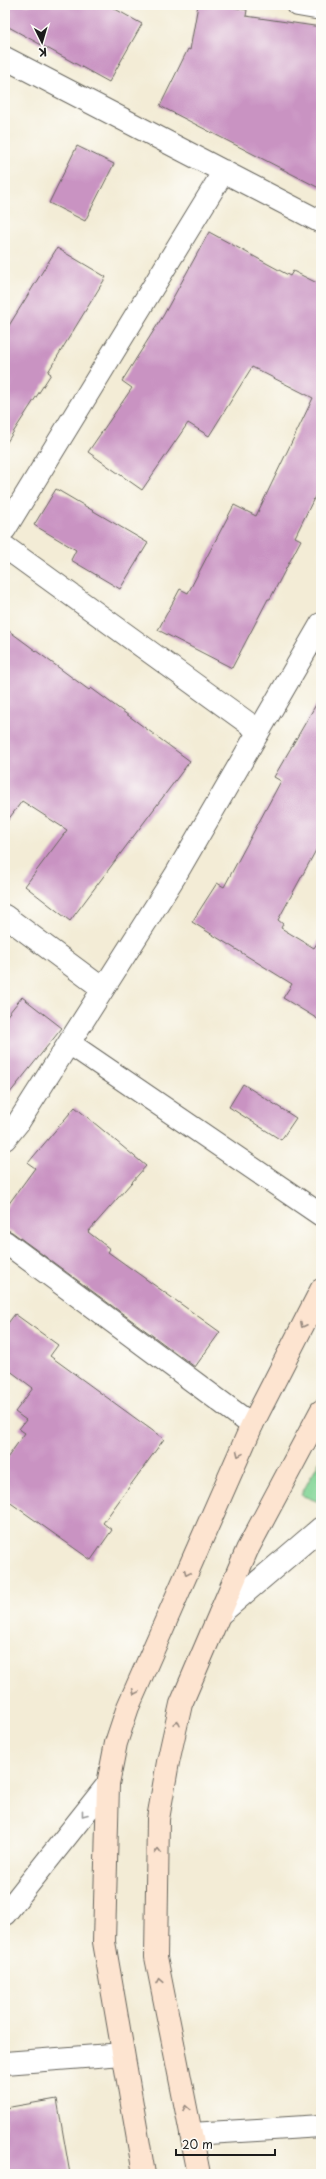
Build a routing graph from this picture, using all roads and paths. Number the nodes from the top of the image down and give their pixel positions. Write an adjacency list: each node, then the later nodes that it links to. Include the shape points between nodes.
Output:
1 (298, 5): 2 (street)
2 (321, 9)
3 (5, 58): 4 (street)
4 (224, 171): 5 (street); 6 (street)
5 (321, 222)
6 (5, 529)
7 (5, 547): 9 (street)
8 (321, 624): 9 (street)
9 (259, 731): 11 (street, via 174,876)
10 (5, 916): 11 (street)
11 (103, 989): 12 (street)
12 (69, 1043): 13 (street); 14 (street)
13 (5, 1139)
14 (321, 1215)
15 (5, 1242): 18 (street)
16 (321, 1290): 18 (main road, one-way to 18)
17 (321, 1411): 20 (main road, via 247,1550)
18 (252, 1425): 21 (main road, one-way to 21, via 128,1707 116,1743)
19 (321, 1528): 20 (street)
20 (220, 1614): 26 (main road, one-way to 20, via 156,1957 158,1819 181,1704)
21 (108, 1784): 22 (street, one-way to 22); 23 (main road, via 104,1942)
22 (5, 1914)
23 (123, 2054): 24 (street); 27 (main road)
24 (5, 2063)
25 (321, 2126): 26 (street)
26 (191, 2134): 28 (main road)
27 (144, 2174)
28 (199, 2174)

